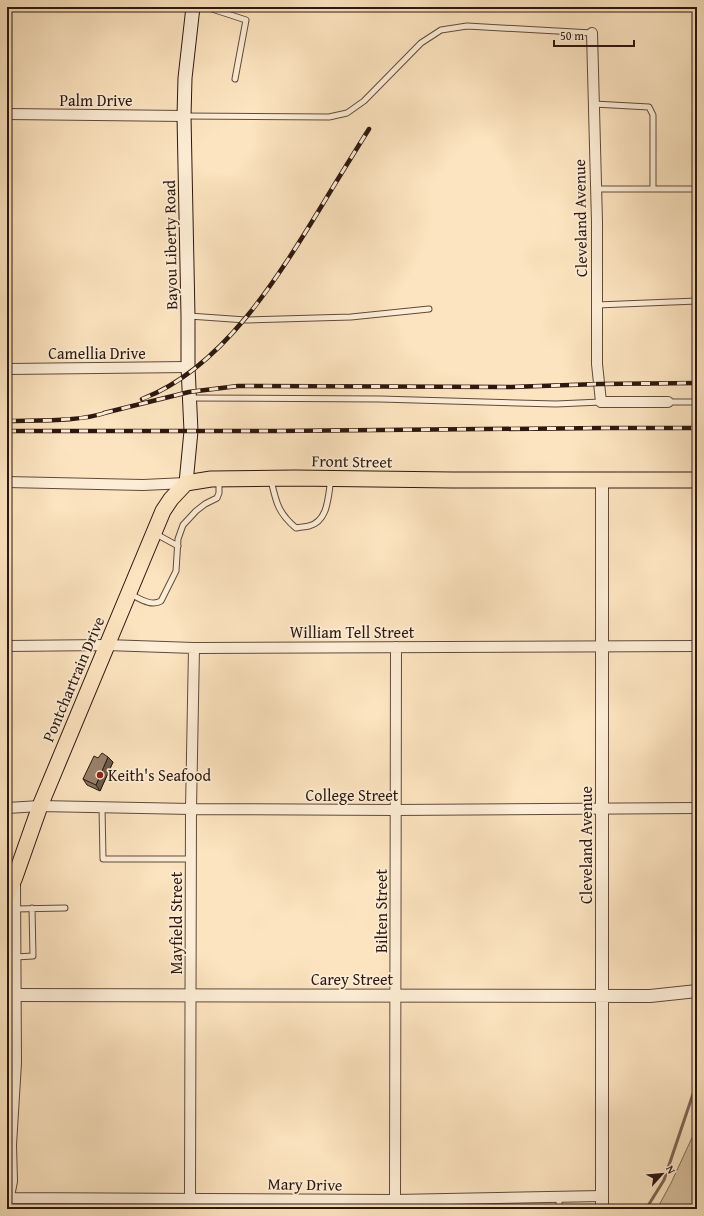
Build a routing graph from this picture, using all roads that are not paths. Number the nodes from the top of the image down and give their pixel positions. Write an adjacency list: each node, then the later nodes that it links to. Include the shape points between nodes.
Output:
1 (193, 7): 7 (main road, Bayou Liberty Road, via 185,78)
2 (206, 7): 4 (lane, via 246,20)
3 (592, 33): 5 (street, Cleveland Avenue); 7 (lane, via 468,26 441,30 421,43 364,101 347,113 329,117)
4 (235, 79)
5 (594, 104): 8 (street, Cleveland Avenue); 9 (lane, via 649,107 653,114)
6 (7, 114): 7 (street, Palm Drive)
7 (184, 116): 14 (main road, Bayou Liberty Road)
8 (596, 189): 9 (lane); 12 (street, Cleveland Avenue)
9 (653, 189): 10 (lane)
10 (697, 189)
11 (697, 301): 12 (lane)
12 (597, 305): 18 (street, Cleveland Avenue, via 597,364)
13 (429, 309): 14 (lane, via 351,317 246,320)
14 (188, 316): 15 (main road, Bayou Liberty Road)
15 (188, 367): 16 (street, Camellia Drive); 17 (main road, Bayou Liberty Road)
16 (7, 369)
17 (189, 398): 18 (lane, via 380,399 556,404); 27 (main road, Bayou Liberty Road, via 190,431)
18 (601, 402): 19 (street)
19 (668, 402): 20 (lane)
20 (697, 402)
21 (271, 478): 22 (main road, Front Street); 22 (lane, via 276,503 287,520 296,528 320,521 326,510); 23 (main road, Front Street)
22 (331, 478): 24 (main road, Front Street)
23 (219, 479): 27 (main road, Front Street); 29 (lane, via 218,497 189,517 183,525)
24 (602, 480): 25 (main road, Front Street); 33 (street, Cleveland Avenue)
25 (697, 480)
26 (7, 482): 27 (street, Front Street, via 143,485)
27 (186, 483): 28 (main road, Pontchartrain Drive, via 163,511)
28 (154, 533): 29 (lane); 30 (main road, Pontchartrain Drive)
29 (178, 546): 30 (lane, via 176,571 161,601 156,604)
30 (128, 593): 31 (main road, Pontchartrain Drive)
31 (106, 645): 32 (street, William Tell Street); 36 (street, William Tell Street); 37 (main road, Pontchartrain Drive)
32 (7, 646)
33 (602, 646): 34 (street, William Tell Street); 35 (street, William Tell Street); 42 (street, Cleveland Avenue)
34 (697, 646)
35 (396, 647): 36 (street, William Tell Street); 43 (street, Bilten Street)
36 (194, 648): 41 (street, Mayfield Street)
37 (40, 806): 38 (street, College Street); 39 (street, College Street); 45 (main road, Pontchartrain Drive)
38 (102, 807): 41 (street, College Street); 44 (lane, via 103,859)
39 (7, 808)
40 (697, 808): 42 (street, College Street)
41 (191, 809): 43 (street, College Street); 44 (street, Mayfield Street)
42 (602, 809): 43 (street, College Street); 55 (street, Cleveland Avenue)
43 (395, 810): 54 (street, Bilten Street)
44 (191, 859): 53 (street, Mayfield Street)
45 (15, 877): 46 (main road, Pontchartrain Drive); 49 (street)
46 (7, 896)
47 (32, 908): 48 (lane); 49 (lane); 50 (lane, via 33,956)
48 (65, 908)
49 (15, 909): 50 (street)
50 (16, 957): 52 (street)
51 (697, 991): 55 (street, Carey Street, via 650,996)
52 (11, 995): 53 (street, Carey Street); 56 (street, via 14,1040)
53 (190, 995): 54 (street, Carey Street); 60 (street, Mayfield Street)
54 (396, 995): 55 (street, Carey Street); 62 (street, Bilten Street)
55 (602, 995): 58 (street, Cleveland Avenue)
56 (11, 1082): 57 (street)
57 (10, 1131): 63 (street, via 12,1181)
58 (602, 1196): 59 (street, Mary Drive); 68 (street, Cleveland Avenue)
59 (559, 1197): 65 (street, Mary Drive); 67 (lane)
60 (190, 1198): 61 (street, Mary Drive); 63 (street, Mary Drive)
61 (260, 1198): 64 (street, Mary Drive); 66 (street)
62 (395, 1200): 64 (street, Mary Drive); 65 (street, Mary Drive)
63 (8, 1201)
64 (328, 1204)
65 (424, 1204)
66 (256, 1209)
67 (559, 1209)
68 (602, 1209)

